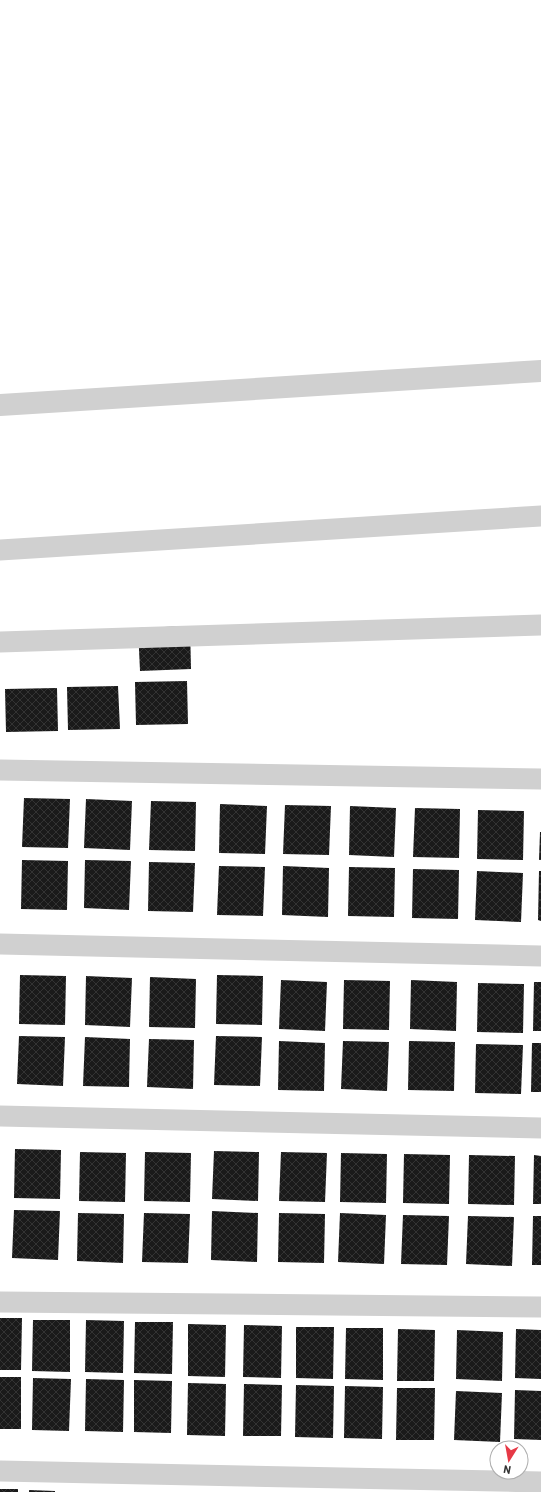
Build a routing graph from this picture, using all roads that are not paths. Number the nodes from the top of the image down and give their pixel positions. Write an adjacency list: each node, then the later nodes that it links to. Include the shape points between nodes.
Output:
1 (541, 371): 2 (street)
2 (0, 405)
3 (541, 516): 4 (street)
4 (0, 550)
5 (541, 625): 6 (street)
6 (0, 642)
7 (0, 770): 8 (street)
8 (541, 779)
9 (0, 944): 10 (street)
10 (541, 956)
11 (0, 1116): 12 (street)
12 (541, 1128)
13 (0, 1302): 14 (street)
14 (541, 1307)
15 (0, 1470): 16 (street)
16 (541, 1482)

